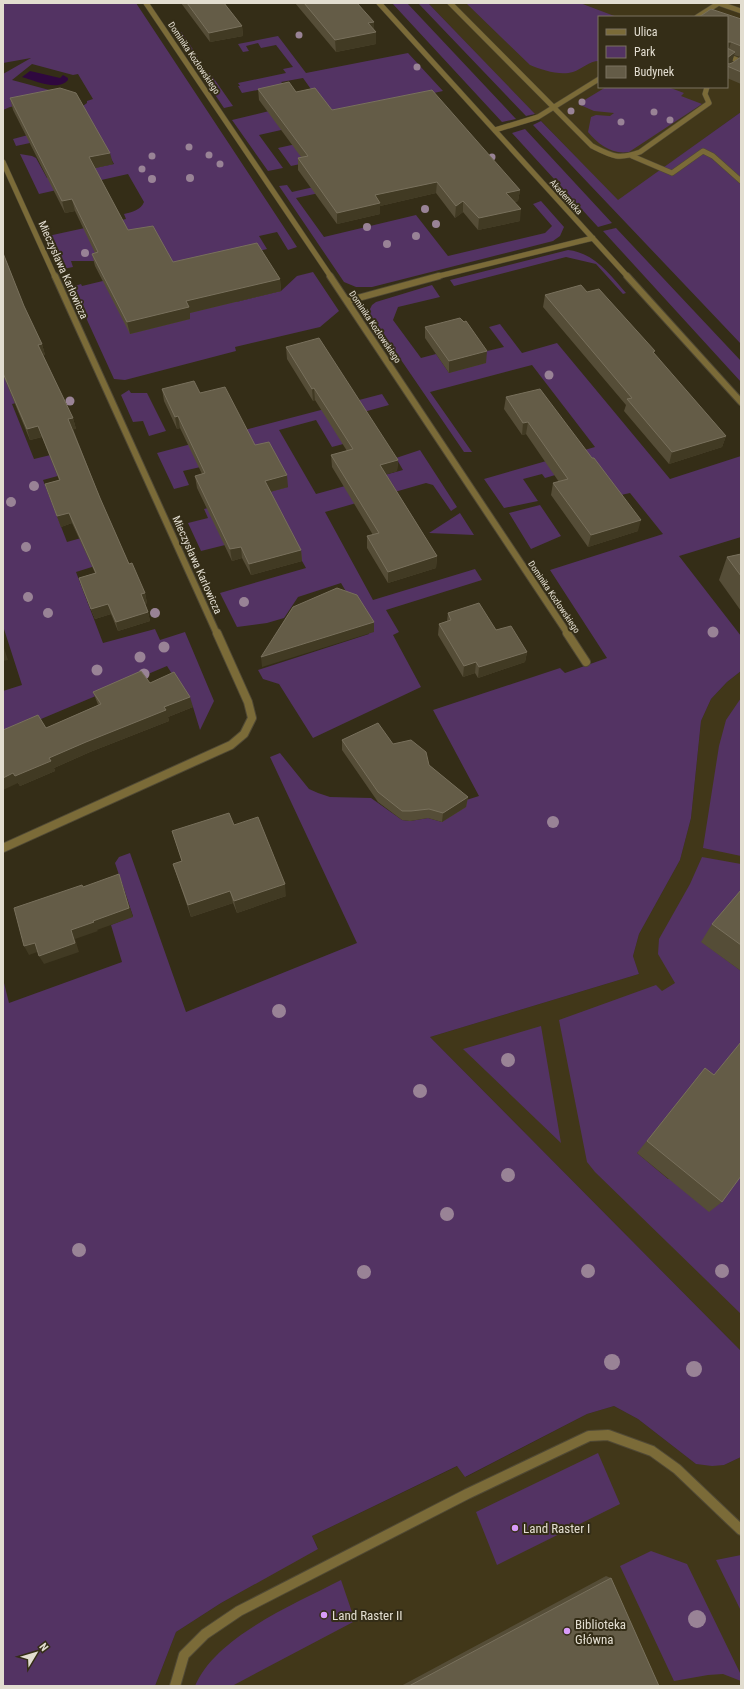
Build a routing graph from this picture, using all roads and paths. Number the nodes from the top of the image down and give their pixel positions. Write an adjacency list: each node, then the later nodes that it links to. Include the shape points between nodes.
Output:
1 (146, 3): 17 (street, Dominika Kozłowskiego)
2 (379, 3): 12 (street, Akademicka)
3 (450, 3): 11 (street)
4 (719, 3): 5 (street); 6 (street)
5 (741, 11)
6 (699, 16)
7 (728, 56): 8 (street, via 740,61)
8 (728, 71)
9 (598, 80): 11 (street)
10 (707, 88): 13 (street, via 705,94 709,104)
11 (553, 108): 12 (street, via 524,122); 13 (street, via 597,149 613,157)
12 (495, 130): 16 (street, Akademicka)
13 (632, 156): 15 (street, via 672,173 703,151 713,156)
14 (3, 162): 20 (street, Mieczysława Karłowicza, via 248,702 252,718 244,734 231,745)
15 (741, 181)
16 (593, 238): 17 (street); 18 (street, Akademicka)
17 (347, 301): 19 (street, Dominika Kozłowskiego)
18 (741, 402)
19 (586, 662)
20 (3, 848)
21 (741, 1530): 22 (street, via 677,1469 652,1451 608,1435 589,1436 460,1498 239,1611 205,1634 184,1655)
22 (175, 1686)

